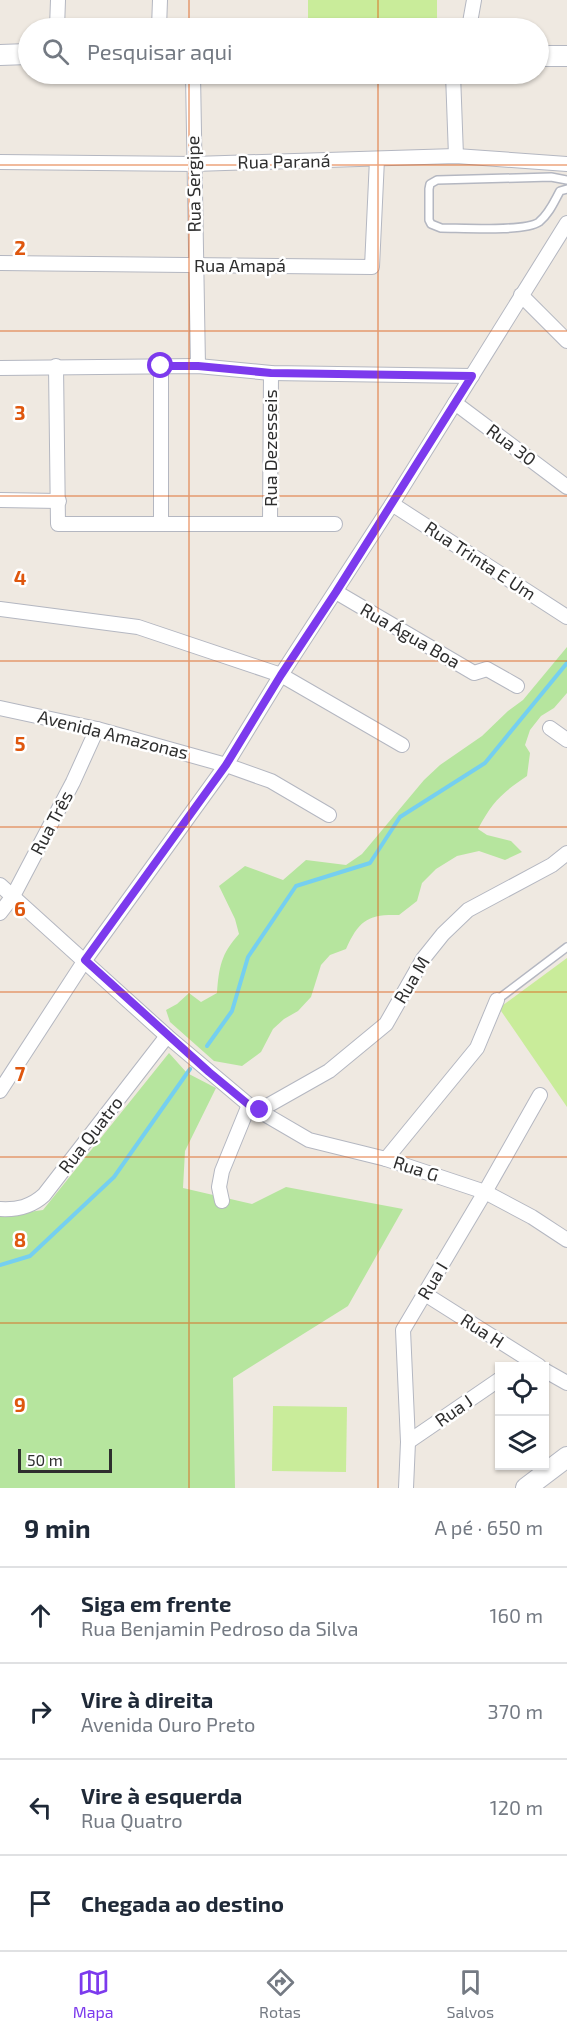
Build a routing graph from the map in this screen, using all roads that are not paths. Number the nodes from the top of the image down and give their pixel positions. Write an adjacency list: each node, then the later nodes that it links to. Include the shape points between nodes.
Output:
1 (58, 0): 4 (street)
2 (160, 0): 5 (street)
3 (474, 0): 6 (street)
4 (57, 18)
5 (159, 18)
6 (471, 18)
7 (0, 54): 8 (main road)
8 (18, 54)
9 (549, 56): 10 (main road)
10 (567, 56)
11 (192, 84): 16 (street, Rua Sergipe)
12 (453, 84): 13 (street)
13 (456, 156): 14 (street, Rua Paraná); 17 (street, Rua Paraná)
14 (377, 159): 16 (street, Rua Paraná); 22 (street, Rua Amapá, via 372,267)
15 (0, 162): 16 (street, Rua Paraná)
16 (194, 164): 22 (street, Rua Sergipe)
17 (567, 164)
18 (567, 180): 19 (lane, via 437,180 430,184 429,220 441,228 525,228 540,221 560,191)
19 (567, 189)
20 (567, 223): 23 (street)
21 (0, 263): 22 (street, Rua Amapá)
22 (196, 266): 27 (street, Rua Sergipe)
23 (521, 296): 24 (street); 30 (street)
24 (567, 341)
25 (56, 366): 26 (street); 28 (street); 34 (street)
26 (161, 366): 27 (street); 36 (street)
27 (198, 366): 29 (street)
28 (0, 368)
29 (271, 373): 30 (street); 37 (street, Rua Dezesseis)
30 (472, 376): 31 (street)
31 (455, 403): 32 (street, Rua 30); 35 (street)
32 (567, 487)
33 (0, 500): 34 (street)
34 (59, 501): 36 (street, via 58,524)
35 (392, 504): 39 (street); 41 (street, Rua Trinta E Um)
36 (161, 524): 37 (street)
37 (270, 524): 38 (street)
38 (335, 524)
39 (336, 592): 42 (street); 43 (street, Rua Água Boa, via 474,673 487,669)
40 (0, 609): 42 (street, via 138,627)
41 (567, 617)
42 (281, 675): 48 (street); 49 (street)
43 (517, 687)
44 (0, 708): 46 (street, Avenida Amazonas)
45 (550, 728): 47 (street)
46 (97, 729): 49 (street, Avenida Amazonas); 53 (street, Rua Três)
47 (567, 740)
48 (402, 745)
49 (226, 765): 50 (street, Avenida Amazonas, via 271,781); 56 (street)
50 (329, 815)
51 (567, 853): 61 (street, Rua M, via 468,910 423,959 386,1024 329,1071)
52 (0, 885): 53 (street)
53 (13, 896): 54 (street, Rua Três); 56 (street)
54 (0, 913)
55 (567, 947): 57 (lane)
56 (85, 960): 58 (street); 59 (street)
57 (497, 1000): 62 (street, via 477,1048)
58 (167, 1036): 61 (street); 65 (street, Rua Quatro, via 45,1195 24,1207)
59 (0, 1091)
60 (540, 1095): 63 (street, Rua I)
61 (254, 1107): 62 (street, Rua G, via 309,1140); 64 (street, via 222,1171)
62 (386, 1159): 63 (street, Rua G)
63 (485, 1192): 66 (street, Rua G); 67 (street, Rua I)
64 (222, 1201)
65 (0, 1209)
66 (567, 1240)
67 (425, 1294): 68 (street, Rua H); 72 (street, Rua I, via 403,1330)
68 (525, 1362)
69 (549, 1373): 71 (street)
70 (495, 1382): 72 (street, Rua J)
71 (567, 1383)
72 (408, 1442): 74 (street, Rua I)
73 (567, 1457): 75 (main road)
74 (406, 1488)
75 (526, 1488)

